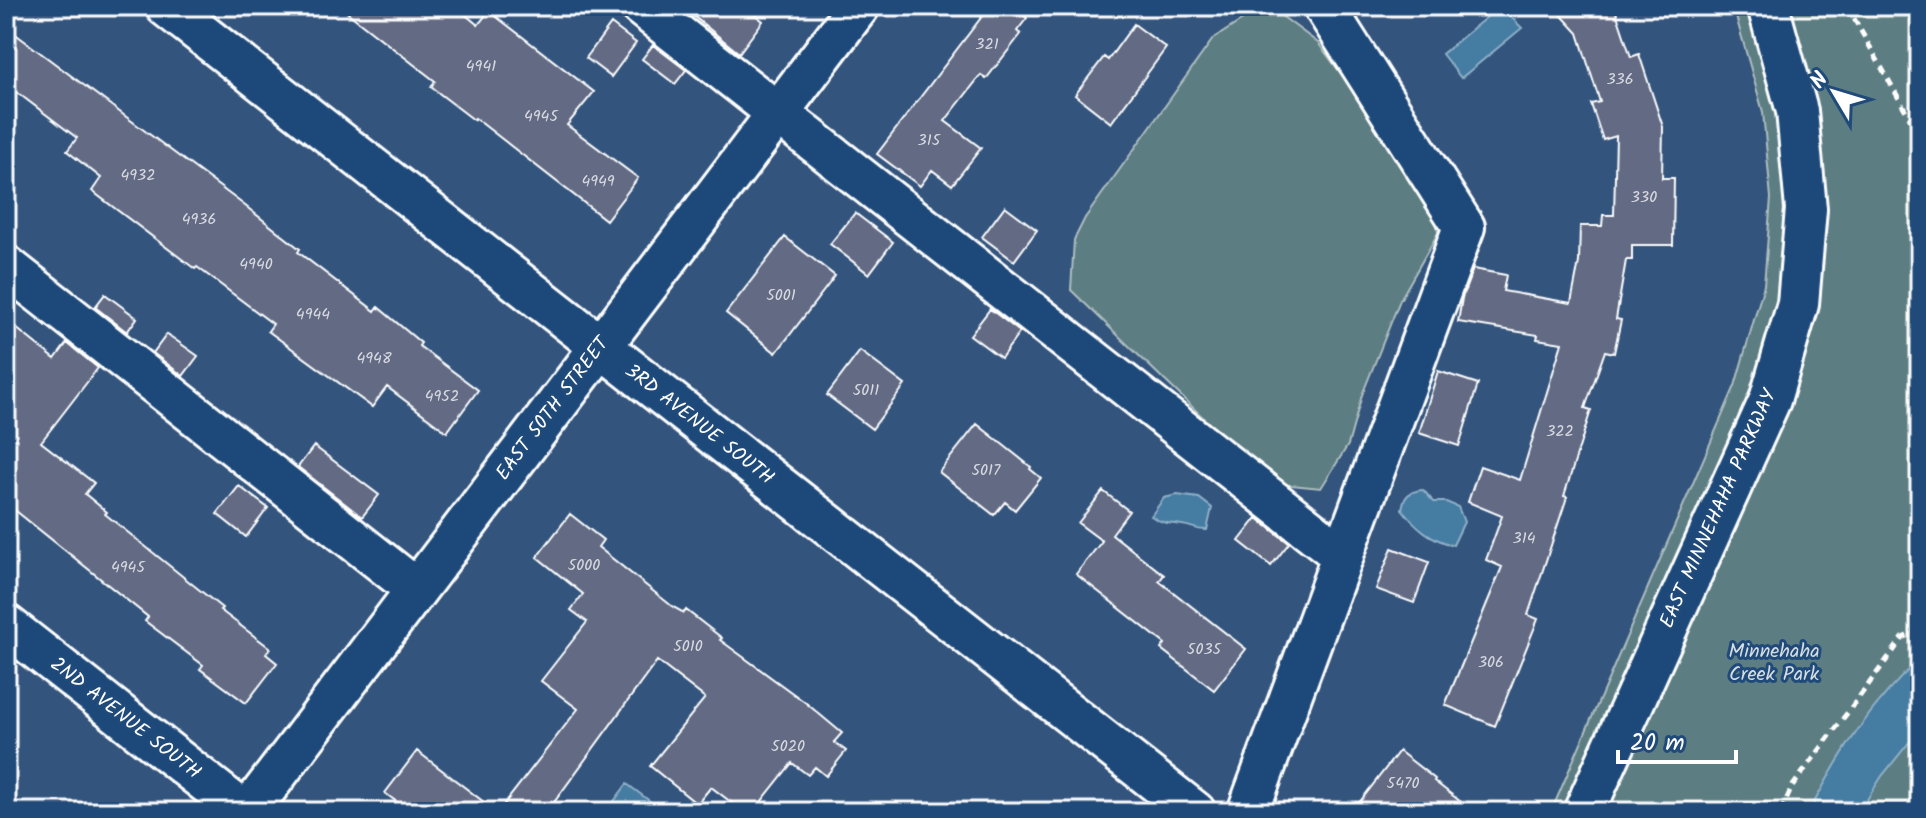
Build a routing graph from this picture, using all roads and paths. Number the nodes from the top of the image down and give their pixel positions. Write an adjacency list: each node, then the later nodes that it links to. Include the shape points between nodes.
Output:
1 (166, 6): 10 (street, 3RD AVENUE SOUTH)
2 (641, 6): 7 (street)
3 (859, 6): 7 (street, EAST 50TH STREET)
4 (1324, 6): 11 (street, via 1464,227)
5 (1768, 6): 18 (street, EAST MINNEHAHA PARKWAY, via 1799,125 1806,209 1798,304 1770,400)
6 (1847, 6): 8 (path)
7 (778, 114): 10 (street, EAST 50TH STREET); 11 (street)
8 (1920, 136)
9 (6, 266): 12 (street)
10 (599, 347): 12 (street, EAST 50TH STREET); 16 (street, 3RD AVENUE SOUTH)
11 (1343, 556): 17 (street)
12 (416, 589): 15 (street, EAST 50TH STREET)
13 (6, 625): 15 (street, 2ND AVENUE SOUTH)
14 (1920, 629): 19 (path, via 1903,638 1792,787)
15 (246, 812)
16 (1195, 812)
17 (1248, 812)
18 (1584, 812)
19 (1781, 812)

